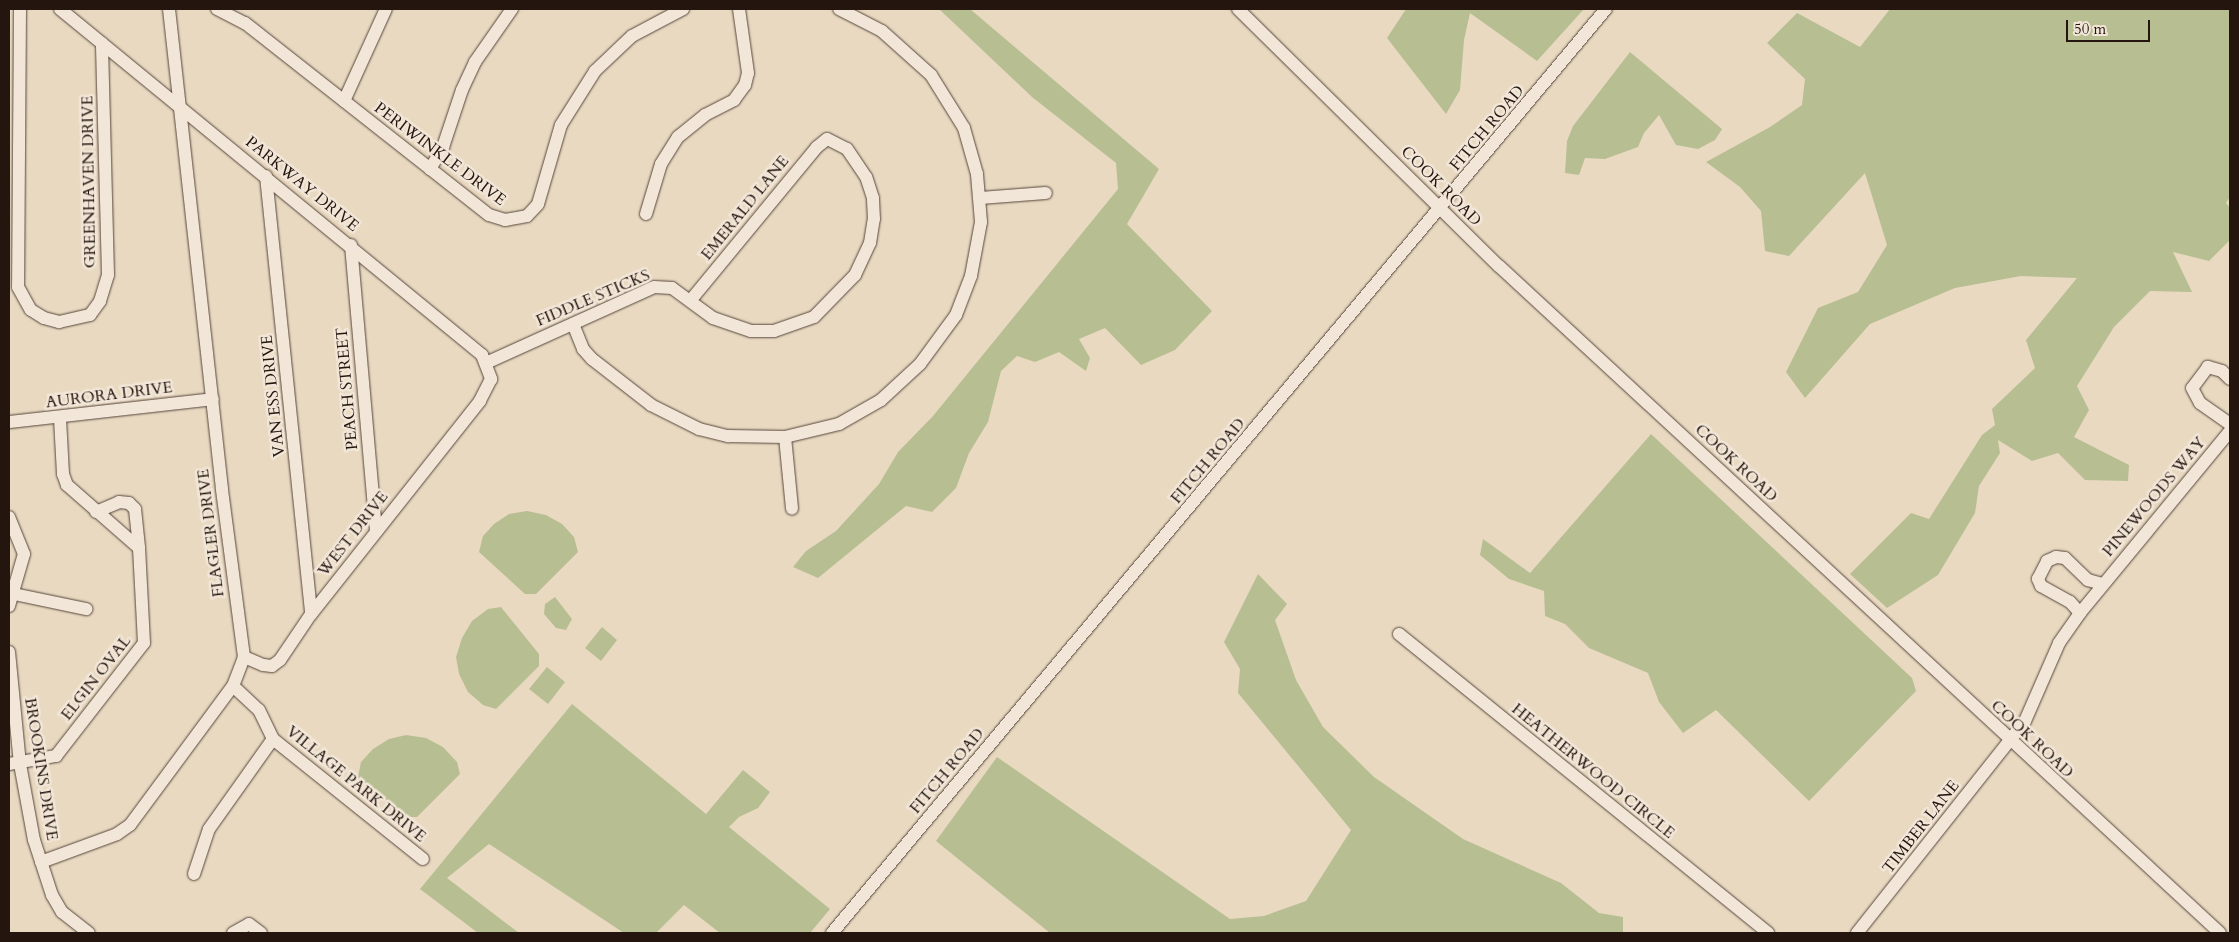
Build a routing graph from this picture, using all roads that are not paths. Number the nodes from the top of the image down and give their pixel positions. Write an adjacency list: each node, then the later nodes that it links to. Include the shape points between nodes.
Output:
1 (20, 9): 12 (street, GREENHAVEN DRIVE, via 18,287 31,310 59,322 90,315 100,301 108,274)
2 (60, 9): 12 (street, PARKWAY DRIVE)
3 (171, 9): 14 (street, FLAGLER DRIVE)
4 (217, 9): 13 (street, PERIWINKLE DRIVE, via 245,23)
5 (386, 9): 13 (street)
6 (512, 9): 16 (street, via 475,62 443,146)
7 (683, 9): 16 (street, PERIWINKLE DRIVE, via 632,36 584,84 561,125 548,161 541,199 527,216 505,220 494,218)
8 (739, 9): 21 (street, via 748,73 745,85 734,100 705,115 678,136 661,164)
9 (839, 9): 19 (street, via 882,31 931,74 964,128)
10 (1238, 9): 20 (street, COOK ROAD, via 1307,74)
11 (1606, 9): 20 (street, FITCH ROAD)
12 (102, 43): 14 (street, PARKWAY DRIVE)
13 (344, 101): 16 (street, PERIWINKLE DRIVE)
14 (181, 106): 17 (street, PARKWAY DRIVE); 27 (street, FLAGLER DRIVE)
15 (828, 139): 23 (street, EMERALD LANE, via 810,154); 23 (street, FIDDLE STICKS, via 840,144 853,156 866,177 873,198 874,219 866,254 839,295 814,317 774,331 735,328 713,318)
16 (430, 169)
17 (266, 176): 22 (street, PARKWAY DRIVE); 43 (street, VAN ESS DRIVE)
18 (1046, 193): 19 (street)
19 (980, 198): 32 (street, via 976,259 963,298 943,335 920,364 900,385 862,413 823,429)
20 (1440, 210): 49 (street, COOK ROAD); 57 (street, FITCH ROAD)
21 (646, 214)
22 (351, 245): 25 (street, PARKWAY DRIVE, via 482,354); 36 (street, PEACH STREET)
23 (691, 300): 24 (street, FIDDLE STICKS, via 672,288 654,287)
24 (573, 324): 25 (street, FIDDLE STICKS); 32 (street, via 583,349 592,359 651,405 677,420 728,436)
25 (486, 363): 36 (street, WEST DRIVE, via 491,380 480,401)
26 (2230, 379): 30 (street, via 2222,371 2208,368 2192,388 2200,402)
27 (212, 399): 28 (street, AURORA DRIVE); 46 (street, FLAGLER DRIVE)
28 (60, 418): 29 (street, AURORA DRIVE); 34 (street, via 63,474 67,485)
29 (9, 422)
30 (2230, 424)
31 (2230, 431): 38 (street, PINEWOODS WAY)
32 (784, 438): 33 (street)
33 (792, 509)
34 (96, 512): 37 (street); 37 (street, ELGIN OVAL, via 119,502 129,503 135,508)
35 (9, 517): 39 (street, via 24,554)
36 (376, 531): 43 (street, WEST DRIVE)
37 (139, 548): 50 (street, ELGIN OVAL, via 144,643 56,756)
38 (2102, 584): 42 (street, PINEWOODS WAY); 42 (street, via 2088,580 2065,558 2056,556 2046,561 2038,579 2041,586 2070,602)
39 (14, 594): 40 (street); 41 (street)
40 (9, 606)
41 (86, 609)
42 (2080, 612): 49 (street, PINEWOODS WAY, via 2058,642 2025,720)
43 (311, 614): 46 (street, WEST DRIVE, via 301,632 272,666)
44 (1399, 634): 58 (street, HEATHERWOOD CIRCLE)
45 (9, 652): 50 (street, BROOKINS DRIVE)
46 (244, 657): 47 (street, FLAGLER DRIVE)
47 (233, 686): 48 (street, VILLAGE PARK DRIVE, via 259,710); 52 (street, FLAGLER DRIVE, via 130,824 117,834)
48 (274, 739): 51 (street, VILLAGE PARK DRIVE); 53 (street, via 209,829)
49 (2009, 741): 59 (street, TIMBER LANE); 60 (street, COOK ROAD)
50 (15, 764): 52 (street, BROOKINS DRIVE)
51 (423, 859)
52 (41, 862): 54 (street, BROOKINS DRIVE, via 52,895 62,912)
53 (194, 874)
54 (89, 933)
55 (234, 933): 56 (street, via 249,924)
56 (261, 933)
57 (832, 933)
58 (1768, 933)
59 (1857, 933)
60 (2220, 933)

